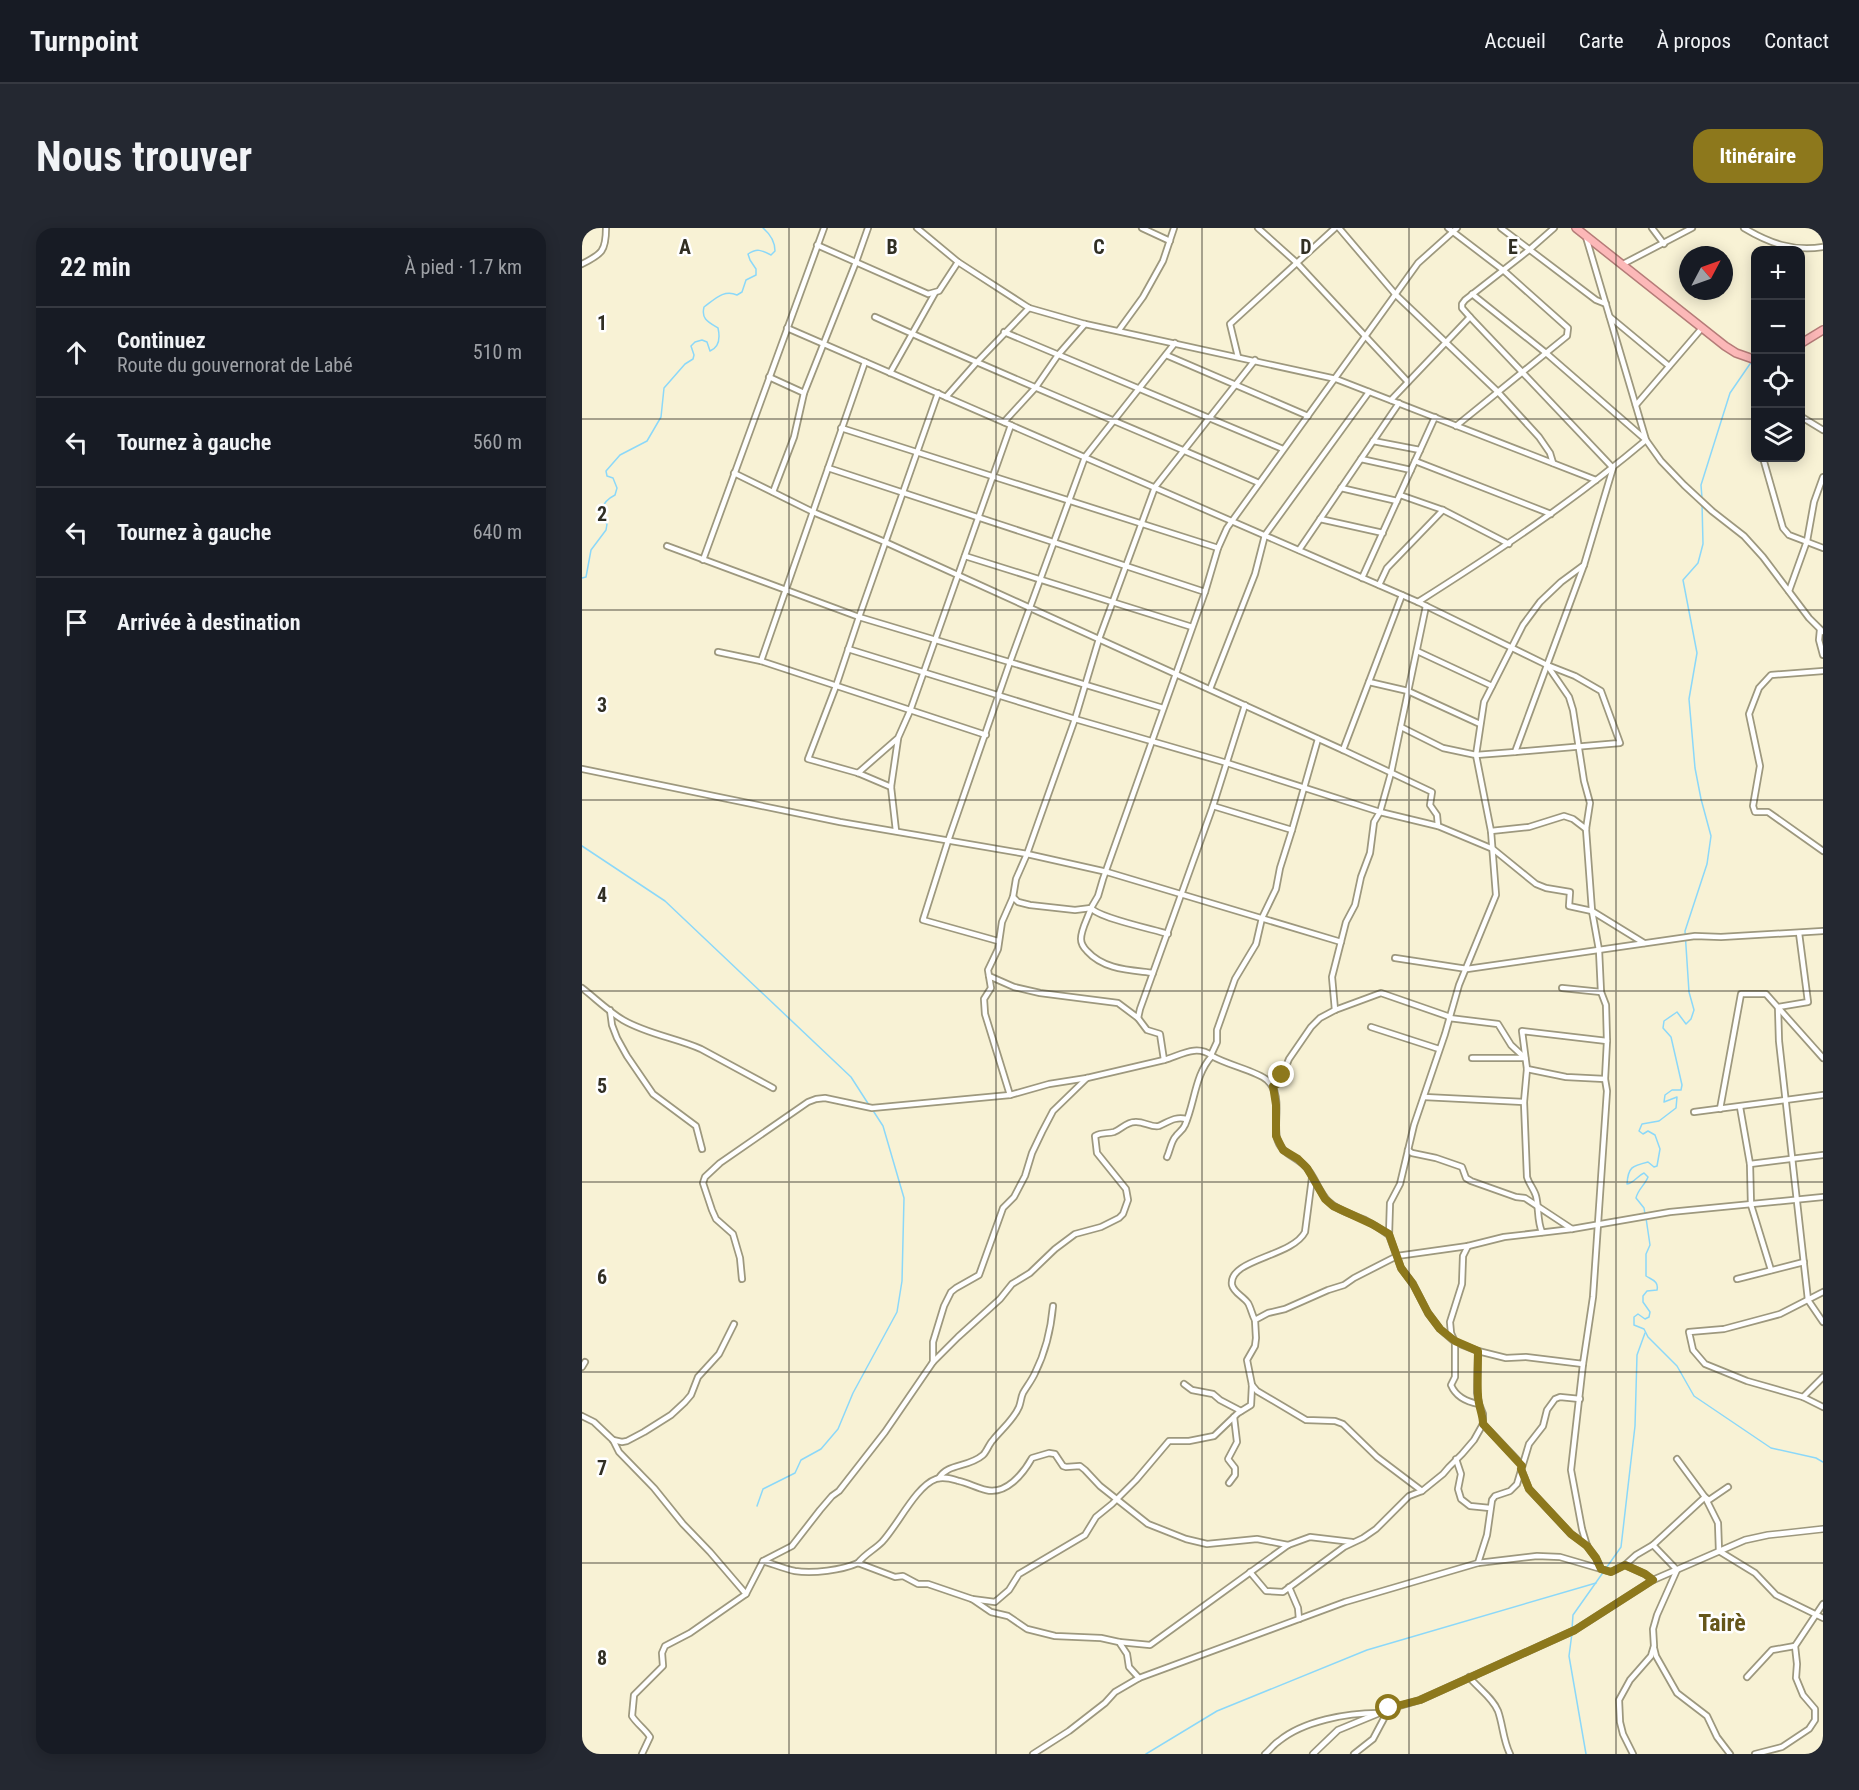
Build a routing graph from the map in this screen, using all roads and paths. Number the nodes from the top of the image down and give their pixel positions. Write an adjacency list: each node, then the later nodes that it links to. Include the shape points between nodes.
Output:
1 (606, 228): 26 (street, via 603,250)
2 (824, 228): 20 (street)
3 (868, 228): 24 (street)
4 (917, 228): 23 (street)
5 (1142, 228): 18 (street)
6 (1174, 228): 18 (street)
7 (1258, 228): 25 (street)
8 (1337, 228): 25 (street); 31 (street)
9 (1457, 228): 16 (street)
10 (1501, 228): 22 (street)
11 (1554, 228): 22 (street)
12 (1576, 228): 17 (highway)
13 (1652, 228): 19 (street)
14 (1692, 228): 19 (street)
15 (1744, 228): 21 (street, via 1768,242 1792,248)
16 (1450, 230): 28 (street); 31 (street, via 1418,263)
17 (1585, 235): 27 (highway); 32 (street)
18 (1170, 241): 40 (street, via 1143,297)
19 (1664, 244): 27 (street)
20 (817, 245): 24 (street); 39 (street)
21 (1823, 247)
22 (1529, 250): 28 (street); 32 (street)
23 (958, 261): 29 (street); 33 (street)
24 (856, 262): 29 (street, via 928,294); 48 (street)
25 (1297, 263): 44 (street); 52 (street, via 1230,324)
26 (582, 264)
27 (1623, 264): 38 (highway)
28 (1503, 270): 30 (street); 49 (street, via 1568,328 1567,336)
29 (935, 293): 43 (street)
30 (1472, 294): 35 (street, via 1462,304); 49 (street)
31 (1396, 295): 44 (street); 46 (street)
32 (1606, 304): 36 (street)
33 (1029, 308): 37 (street); 42 (street)
34 (875, 317): 43 (street)
35 (1470, 317): 46 (street); 59 (street)
36 (1610, 317): 57 (street); 73 (street)
37 (1085, 324): 40 (street); 50 (street)
38 (1702, 327): 53 (highway, via 1736,353); 57 (street)
39 (787, 328): 48 (street); 60 (street)
40 (1119, 330): 47 (street)
41 (1823, 330): 45 (highway)
42 (1004, 332): 50 (street); 56 (street)
43 (911, 333): 56 (street); 58 (street)
44 (1366, 337): 61 (street); 62 (street)
45 (1805, 341)
46 (1446, 342): 62 (street); 67 (street)
47 (1175, 343): 51 (street); 52 (street)
48 (824, 345): 55 (street); 68 (street)
49 (1546, 353): 59 (street); 84 (street)
50 (1058, 355): 64 (street); 65 (street)
51 (1166, 355): 63 (street); 65 (street)
52 (1238, 357): 54 (street)
53 (1751, 359)
54 (1255, 360): 61 (street); 63 (street)
55 (865, 362): 58 (street); 82 (street)
56 (976, 363): 64 (street); 70 (street)
57 (1670, 366): 73 (street)
58 (890, 373): 69 (street)
59 (1521, 373): 67 (street); 96 (street)
60 (769, 377): 68 (street); 98 (street)
61 (1336, 379): 66 (street); 74 (street)
62 (1408, 382): 71 (street)
63 (1236, 385): 74 (street); 76 (street)
64 (1036, 387): 78 (street); 79 (street)
65 (1139, 389): 76 (street); 78 (street)
66 (1369, 392): 71 (street); 118 (street)
67 (1497, 392): 81 (street); 94 (street, via 1539,437)
68 (804, 393): 105 (street, via 794,437)
69 (938, 393): 70 (street); 89 (street)
70 (946, 397): 79 (street)
71 (1391, 400): 72 (street)
72 (1399, 403): 75 (street); 85 (street)
73 (1636, 405): 84 (street)
74 (1308, 416): 86 (street)
75 (1435, 417): 81 (street); 87 (street)
76 (1210, 418): 86 (street); 88 (street)
77 (1805, 419): 83 (street)
78 (1114, 420): 88 (street); 90 (street)
79 (1004, 422): 80 (street)
80 (1011, 425): 90 (street); 99 (street)
81 (1456, 426): 94 (street)
82 (841, 428): 89 (street); 95 (street)
83 (1823, 430)
84 (1646, 440): 96 (street); 136 (street, via 1660,461 1690,491 1744,536)
85 (1373, 441): 87 (street); 91 (street)
86 (1283, 449): 102 (street)
87 (1420, 450): 92 (street)
88 (1185, 451): 102 (street); 103 (street)
89 (917, 452): 99 (street); 106 (street)
90 (1085, 457): 103 (street); 108 (street)
91 (1361, 459): 97 (street); 104 (street)
92 (1415, 461): 97 (street); 112 (street)
93 (1764, 462): 119 (street, via 1783,528)
94 (1553, 463): 101 (street)
95 (828, 468): 106 (street); 111 (street)
96 (1613, 468): 101 (street); 129 (street)
97 (1411, 470): 107 (street)
98 (734, 473): 105 (street); 128 (street)
99 (993, 476): 108 (street); 113 (street)
100 (1823, 477): 119 (street, via 1814,502)
101 (1596, 480): 112 (street)
102 (1259, 483): 115 (street)
103 (1155, 487): 115 (street); 116 (street)
104 (1341, 488): 109 (street); 114 (street)
105 (772, 492): 111 (street)
106 (903, 492): 113 (street); 120 (street)
107 (1400, 495): 109 (street); 110 (street)
108 (1069, 500): 116 (street); 121 (street)
109 (1397, 501): 117 (street)
110 (1443, 510): 122 (street); 134 (street, via 1387,568)
111 (813, 512): 120 (street); 135 (street)
112 (1551, 513): 122 (street)
113 (979, 517): 121 (street); 127 (street)
114 (1320, 519): 117 (street); 126 (street)
115 (1231, 521): 118 (street); 124 (street)
116 (1142, 524): 124 (street); 130 (street)
117 (1383, 533): 132 (street)
118 (1265, 535): 126 (street); 163 (street, via 1255,574)
119 (1808, 541): 125 (street); 136 (street)
120 (885, 542): 131 (street); 143 (street)
121 (1053, 542): 130 (street); 133 (street)
122 (1509, 543): 139 (street)
123 (667, 546): 128 (street)
124 (1218, 548): 137 (street)
125 (1823, 548)
126 (1299, 550): 132 (street)
127 (965, 556): 131 (street); 133 (street)
128 (703, 560): 135 (street)
129 (1584, 565): 148 (street, via 1540,602); 155 (street)
130 (1126, 566): 137 (street); 140 (street)
131 (958, 574): 142 (street); 147 (street)
132 (1362, 578): 134 (street)
133 (1039, 580): 140 (street); 142 (street)
134 (1379, 585): 138 (street)
135 (786, 590): 143 (street); 153 (street)
136 (1789, 591): 145 (street)
137 (1205, 592): 144 (street)
138 (1402, 595): 139 (street); 159 (street)
139 (1418, 602): 141 (street)
140 (1113, 603): 144 (street); 146 (street)
141 (1426, 606): 148 (street); 150 (street)
142 (1029, 607): 146 (street); 154 (street)
143 (859, 617): 147 (street); 149 (street)
144 (1192, 627): 158 (street)
145 (1822, 631): 152 (street, via 1819,640)
146 (1099, 639): 158 (street); 160 (street)
147 (936, 640): 154 (street); 157 (street)
148 (1511, 646): 155 (street); 162 (street)
149 (848, 649): 157 (street); 161 (street)
150 (1417, 651): 162 (street); 164 (street)
151 (718, 652): 153 (street)
152 (1823, 655)
153 (761, 661): 161 (street)
154 (1010, 662): 160 (street); 165 (street)
155 (1547, 665): 176 (street, via 1569,697); 176 (street, via 1601,691 1620,743); 178 (street)
156 (1823, 671): 195 (street, via 1771,675 1759,687 1749,714 1760,766 1755,812 1768,812)
157 (924, 672): 165 (street); 168 (street)
158 (1175, 673): 163 (street); 167 (street)
159 (1369, 682): 164 (street); 177 (street)
160 (1086, 685): 167 (street); 169 (street)
161 (837, 686): 168 (street); 182 (street, via 808,759)
162 (1492, 686): 170 (street)
163 (1210, 689): 166 (street)
164 (1408, 691): 170 (street); 171 (street)
165 (999, 696): 169 (street); 172 (street)
166 (1245, 705): 174 (street); 180 (street)
167 (1163, 708): 175 (street)
168 (910, 711): 172 (street); 173 (street)
169 (1075, 720): 175 (street); 196 (street)
170 (1480, 724): 179 (street)
171 (1401, 727): 179 (street, via 1443,748); 183 (street)
172 (986, 735): 193 (street)
173 (898, 738): 182 (street); 184 (street)
174 (1318, 739): 177 (street); 185 (street)
175 (1151, 742): 180 (street); 197 (street)
176 (1580, 746): 178 (street); 189 (street, via 1590,803)
177 (1343, 750): 183 (street)
178 (1515, 752): 179 (street)
179 (1476, 755): 192 (street)
180 (1227, 763): 185 (street); 186 (street)
181 (582, 769): 191 (street)
182 (858, 773): 184 (street)
183 (1391, 773): 187 (street); 188 (street, via 1432,792 1430,805)
184 (891, 787): 191 (street)
185 (1304, 789): 187 (street); 190 (street)
186 (1213, 806): 190 (street); 198 (street)
187 (1380, 812): 188 (street); 207 (street)
188 (1438, 826): 194 (street)
189 (1586, 829): 192 (street, via 1564,816); 201 (street)
190 (1292, 830): 202 (street, via 1276,889)
191 (896, 831): 193 (street)
192 (1491, 831): 194 (street)
193 (948, 841): 196 (street); 206 (street, via 923,920)
194 (1493, 849): 201 (street, via 1536,884 1570,892 1569,906); 211 (street, via 1497,895)
195 (1823, 850)
196 (1027, 854): 197 (street); 199 (street)
197 (1107, 872): 198 (street); 200 (street)
198 (1182, 895): 202 (street); 205 (street)
199 (1013, 897): 200 (street, via 1030,904 1075,910); 206 (street)
200 (1091, 908): 205 (street, via 1109,918); 212 (street, via 1081,937 1095,959 1121,969)
201 (1592, 911): 208 (street); 209 (street)
202 (1262, 918): 207 (street); 225 (street, via 1256,944 1235,979)
203 (1823, 931): 204 (street)
204 (1799, 933): 208 (street, via 1695,936); 217 (street, via 1808,1002)
205 (1168, 934): 212 (street)
206 (998, 941): 213 (street)
207 (1341, 942): 218 (street, via 1332,977)
208 (1644, 943): 209 (street)
209 (1599, 950): 211 (street); 216 (street)
210 (1395, 958): 211 (street)
211 (1467, 969): 221 (street)
212 (1153, 973): 220 (street)
213 (989, 976): 220 (street, via 1040,993 1118,1003); 235 (street, via 991,988 984,999 985,1014)
214 (582, 988): 219 (street)
215 (1562, 988): 216 (street)
216 (1600, 992): 223 (street, via 1606,1005)
217 (1778, 1007): 228 (street); 238 (street); 241 (street, via 1766,994 1741,994)
218 (1335, 1010): 221 (street, via 1381,993); 233 (street, via 1311,1027 1289,1059 1279,1083)
219 (610, 1011): 234 (street, via 634,1025 701,1049); 244 (street, via 617,1038 652,1094 696,1126)
220 (1138, 1018): 229 (street, via 1148,1030 1160,1034)
221 (1450, 1018): 224 (street); 227 (street, via 1498,1024 1511,1045)
222 (1371, 1027): 224 (street)
223 (1607, 1041): 227 (street, via 1522,1031); 232 (street)
224 (1439, 1049): 237 (street)
225 (1212, 1055): 229 (street, via 1196,1049); 233 (street, via 1265,1078); 243 (street, via 1201,1072)
226 (1472, 1058): 227 (street)
227 (1526, 1058): 230 (street)
228 (1823, 1058)
229 (1164, 1060): 231 (street)
230 (1527, 1069): 232 (street, via 1566,1077); 239 (street)
231 (1087, 1078): 235 (street); 273 (street, via 1053,1111 1025,1176 1003,1208 979,1275 951,1292 933,1342)
232 (1605, 1078): 255 (street)
233 (1273, 1086): 250 (street, via 1279,1143)
234 (773, 1088)
235 (1010, 1095): 263 (street, via 872,1108 825,1098 808,1102 705,1177 703,1183 716,1219 733,1234)
236 (1823, 1095): 238 (street)
237 (1424, 1097): 239 (street); 245 (street)
238 (1785, 1099): 240 (street); 248 (street)
239 (1524, 1102): 253 (street, via 1527,1177)
240 (1740, 1107): 241 (street); 249 (street)
241 (1720, 1109): 242 (street)
242 (1694, 1112)
243 (1186, 1119): 247 (street); 273 (street, via 1154,1126 1133,1122 1095,1136 1097,1154 1126,1189 1128,1200 1123,1214 1110,1223 1075,1234 1012,1284)
244 (702, 1149)
245 (1408, 1150): 253 (street, via 1462,1167 1471,1181); 258 (street, via 1400,1184 1390,1203)
246 (1823, 1155): 248 (street)
247 (1167, 1157)
248 (1792, 1159): 249 (street); 252 (street)
249 (1750, 1164): 254 (street)
250 (1312, 1175): 258 (street, via 1333,1206); 268 (street, via 1302,1238 1287,1249 1246,1264 1233,1275 1232,1284)
251 (1823, 1197): 252 (street)
252 (1797, 1199): 254 (street); 261 (street)
253 (1536, 1205): 256 (street); 257 (street)
254 (1751, 1205): 255 (street, via 1670,1212); 262 (street)
255 (1596, 1225): 256 (street); 274 (street, via 1593,1297)
256 (1572, 1229): 257 (street)
257 (1542, 1232): 259 (street)
258 (1389, 1234): 260 (street)
259 (1468, 1246): 260 (street); 271 (street, via 1450,1322)
260 (1397, 1256): 268 (street, via 1344,1285); 271 (street, via 1428,1313)
261 (1804, 1262): 262 (street); 266 (street)
262 (1772, 1270): 264 (street)
263 (742, 1279)
264 (1737, 1279)
265 (1823, 1292): 266 (street)
266 (1808, 1300): 269 (street); 278 (street, via 1780,1314 1724,1329 1689,1332 1693,1350 1705,1364)
267 (1053, 1306): 290 (street, via 1042,1354 1019,1407 984,1454 942,1472)
268 (1255, 1320): 277 (street, via 1255,1346 1247,1360)
269 (1823, 1322)
270 (734, 1324): 286 (street, via 719,1354 698,1377 685,1402 627,1441)
271 (1455, 1341): 272 (street); 280 (street, via 1455,1377 1451,1385 1456,1394)
272 (1478, 1351): 274 (street, via 1506,1358); 280 (street)
273 (933, 1362): 303 (street, via 839,1491 792,1546)
274 (1583, 1364): 279 (street)
275 (1823, 1377): 278 (street)
276 (1184, 1384): 282 (street, via 1192,1390 1213,1394)
277 (1252, 1385): 282 (street, via 1251,1405); 293 (street, via 1306,1420 1343,1424 1377,1457)
278 (1803, 1397): 281 (street)
279 (1580, 1399): 289 (street, via 1555,1399 1547,1410 1544,1426 1529,1444); 301 (street, via 1571,1470)
280 (1479, 1404): 285 (street)
281 (1823, 1407)
282 (1241, 1411): 284 (street)
283 (582, 1416): 286 (street)
284 (1234, 1417): 291 (street, via 1237,1442 1228,1458 1235,1475); 295 (street, via 1214,1436 1169,1441)
285 (1483, 1424): 287 (street); 289 (street)
286 (613, 1440): 312 (street, via 619,1452)
287 (1456, 1459): 293 (street); 296 (street, via 1461,1474 1461,1499 1470,1506)
288 (1677, 1459): 294 (street)
289 (1522, 1467): 296 (street, via 1516,1484 1510,1491 1495,1496); 301 (street, via 1529,1489)
290 (939, 1478): 295 (street, via 1001,1490 1024,1472 1032,1458 1049,1453 1055,1454 1063,1466 1080,1466); 304 (street, via 929,1482 883,1540)
291 (1229, 1483)
292 (1728, 1487): 294 (street, via 1709,1500)
293 (1422, 1491): 298 (street, via 1409,1496 1376,1529)
294 (1705, 1497): 300 (street); 302 (street, via 1718,1523)
295 (1118, 1498): 299 (street, via 1148,1524 1186,1539 1207,1544 1257,1539); 313 (street, via 1096,1517 1085,1535 1019,1574 995,1602)
296 (1490, 1508): 305 (street)
297 (1823, 1529): 302 (street, via 1745,1540)
298 (1355, 1542): 299 (street, via 1310,1537); 311 (street)
299 (1288, 1545): 309 (street)
300 (1653, 1545): 306 (street); 308 (street)
301 (1587, 1546): 307 (street)
302 (1719, 1551): 308 (street); 315 (street, via 1755,1573 1776,1595)
303 (763, 1561): 304 (street, via 812,1572 838,1570); 312 (street)
304 (858, 1563): 313 (street)
305 (1478, 1563): 307 (street, via 1560,1557); 317 (street)
306 (1625, 1565): 307 (street, via 1611,1572); 310 (street)
307 (1601, 1569)
308 (1677, 1570): 310 (street); 319 (street, via 1657,1615)
309 (1250, 1572): 311 (street, via 1266,1591 1283,1592); 318 (street, via 1150,1645)
310 (1653, 1580): 321 (street, via 1575,1630)
311 (1289, 1587): 317 (street)
312 (746, 1594): 326 (street, via 665,1646 663,1666 634,1695 632,1716 650,1737)
313 (972, 1599): 318 (street, via 1027,1629 1055,1636)
314 (1823, 1604): 315 (street)
315 (1816, 1614): 316 (street); 320 (street)
316 (1823, 1618)
317 (1299, 1619): 323 (street)
318 (1119, 1642): 323 (street, via 1127,1653 1129,1667)
319 (1654, 1646): 332 (street, via 1619,1700 1620,1722); 333 (street, via 1677,1693 1707,1716)
320 (1795, 1646): 322 (street, via 1772,1650); 334 (street, via 1796,1678 1815,1709 1815,1720 1809,1729 1782,1747)
321 (1469, 1677): 324 (street, via 1420,1700); 331 (street, via 1497,1711)
322 (1747, 1677)
323 (1139, 1678): 327 (street)
324 (1389, 1708): 325 (street); 330 (street, via 1373,1739)
325 (1380, 1713): 328 (street, via 1329,1718 1291,1732); 329 (street, via 1338,1730)
326 (642, 1754)
327 (1033, 1754)
328 (1265, 1754)
329 (1313, 1754)
330 (1354, 1754)
331 (1509, 1754)
332 (1632, 1754)
333 (1730, 1754)
334 (1755, 1754)

